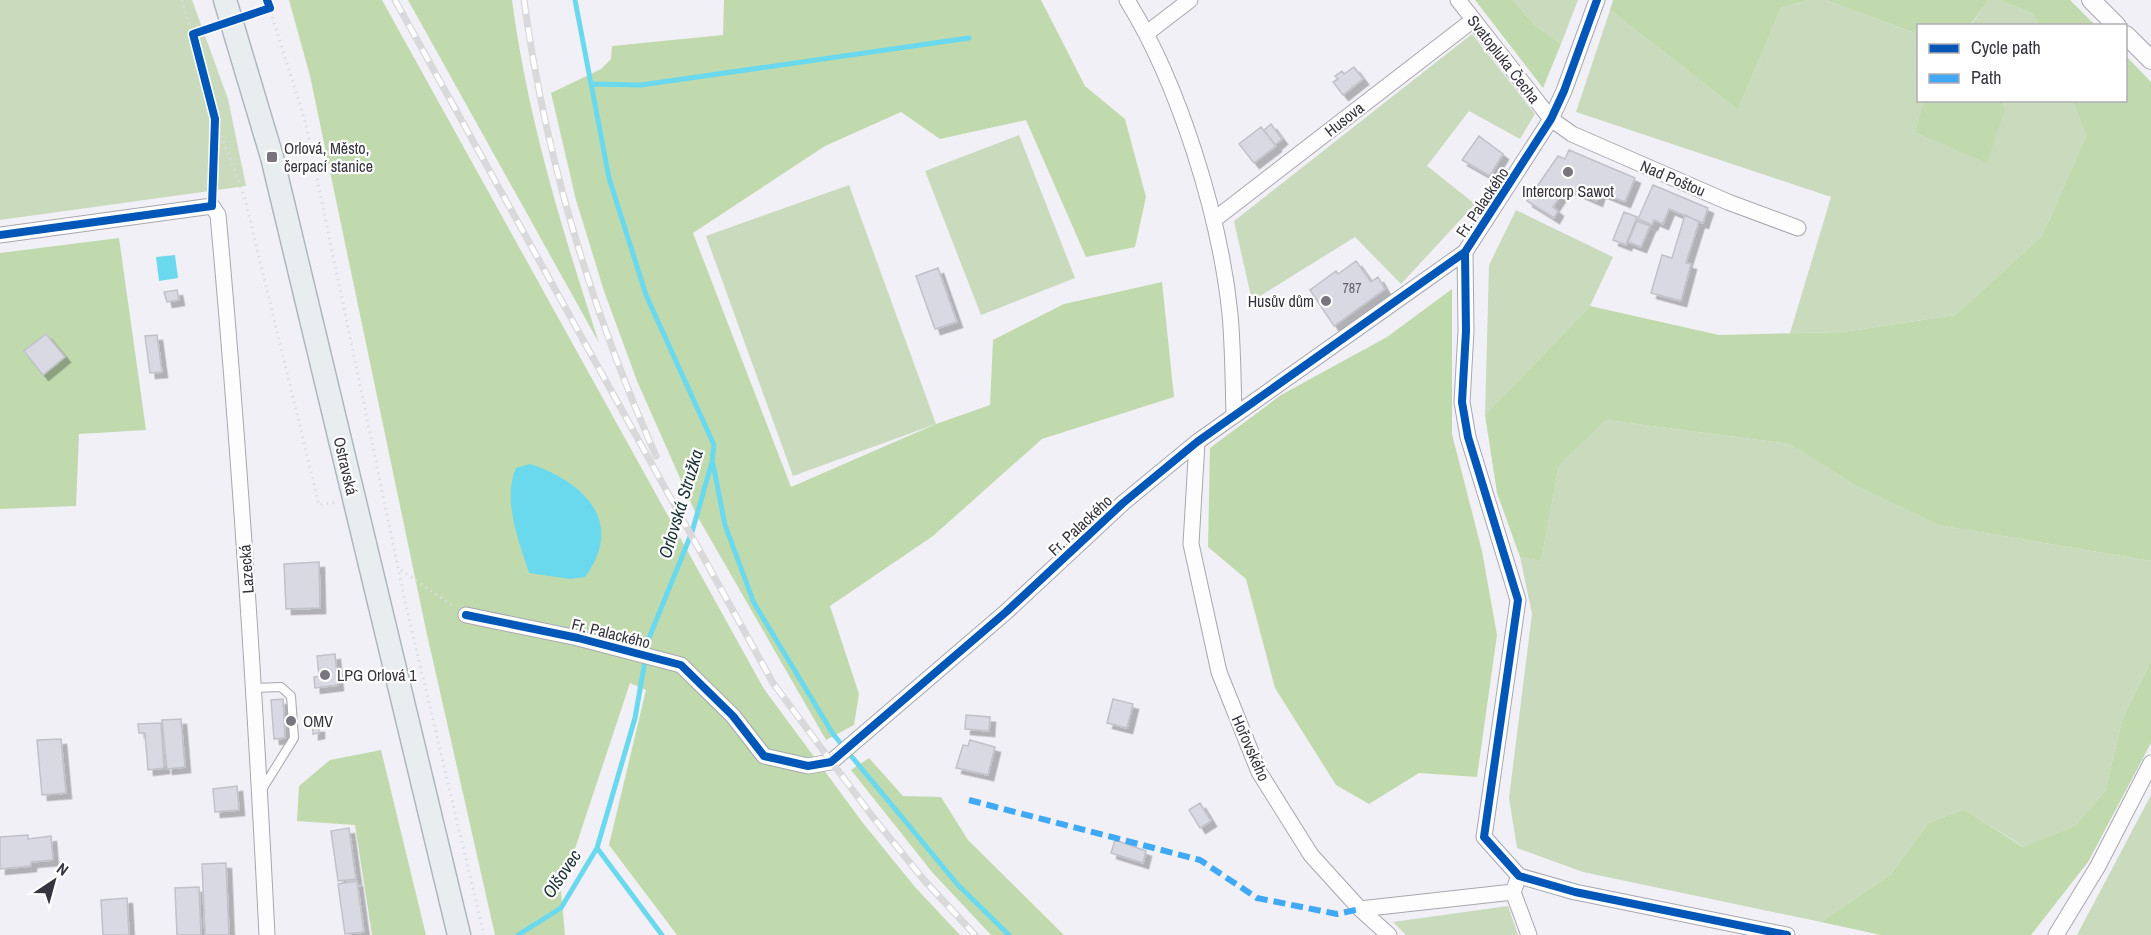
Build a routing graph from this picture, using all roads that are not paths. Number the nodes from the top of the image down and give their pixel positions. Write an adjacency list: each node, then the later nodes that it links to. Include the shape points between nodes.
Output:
1 (225, 0): 27 (main road, Ostravská, via 272,157)
2 (1127, 0): 9 (street)
3 (1190, 0): 9 (street)
4 (1458, 0): 7 (street, Svatopluka Čecha)
5 (1597, 0): 12 (street, Fr. Palackého)
6 (2091, 0): 8 (street)
7 (1473, 20): 12 (street, Svatopluka Čecha); 13 (street, Husova)
8 (2114, 24)
9 (1147, 33): 13 (street, via 1178,108)
10 (2127, 35): 11 (street)
11 (2151, 60)
12 (1551, 119): 14 (street, Nad Poštou, via 1572,134); 16 (street, Fr. Palackého)
13 (1215, 219): 17 (street, via 1230,314)
14 (1798, 228)
15 (0, 235): 20 (street, Lazecká, via 212,206 218,215 229,319)
16 (1465, 252): 17 (street, Fr. Palackého); 23 (street, via 1462,402 1468,437 1518,600 1484,837)
17 (1234, 414): 18 (street, Fr. Palackého)
18 (1197, 442): 19 (street, Fr. Palackého, via 831,762 808,766 764,756 734,716 681,665); 25 (street, Hořovského, via 1191,544 1219,672 1259,772 1311,855)
19 (466, 615)
20 (254, 688): 22 (street, Lazecká); 22 (lane, via 281,687 291,696 294,738)
21 (2151, 763): 31 (street, via 2098,866)
22 (260, 793): 26 (street, Lazecká)
23 (1519, 876): 24 (street); 30 (street, via 1575,892)
24 (1513, 892): 25 (street); 29 (street)
25 (1360, 909): 28 (street, Hořovského)
26 (267, 935)
27 (459, 935)
28 (1389, 935)
29 (1528, 935)
30 (1787, 935)
31 (2056, 935)

